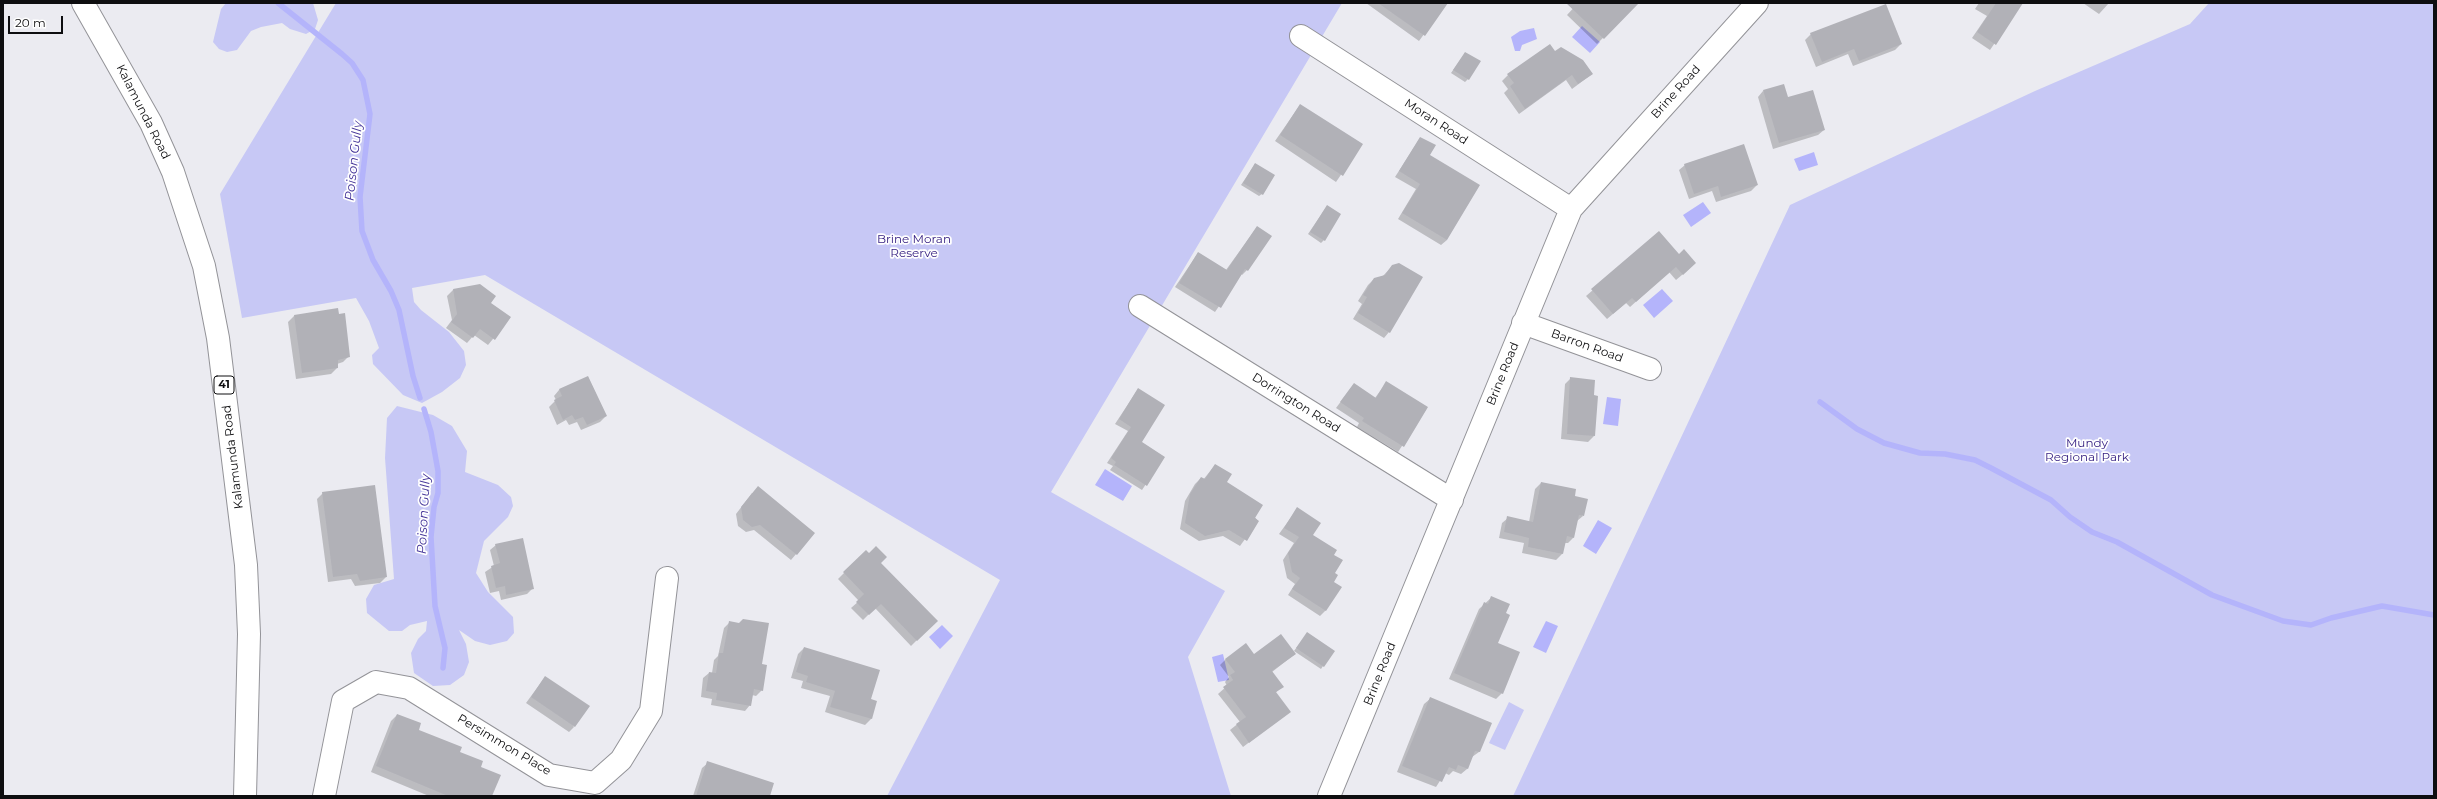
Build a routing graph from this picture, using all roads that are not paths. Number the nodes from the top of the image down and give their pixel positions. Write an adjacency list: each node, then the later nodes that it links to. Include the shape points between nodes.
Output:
1 (83, 3): 10 (street, Kalamunda Road / 41, via 151,123 190,216 206,273 218,338 246,565 249,634)
2 (1756, 3): 4 (street, Brine Road)
3 (1301, 36): 4 (street, Moran Road)
4 (1571, 209): 6 (street, Brine Road)
5 (1140, 306): 8 (street, Dorrington Road)
6 (1523, 323): 7 (street, Barron Road); 8 (street, Brine Road)
7 (1650, 369)
8 (1452, 500): 12 (street, Brine Road)
9 (667, 578): 11 (street, Persimmon Place, via 651,711 621,760 596,783 549,775 409,688 376,682 343,701)
10 (246, 796)
11 (324, 796)
12 (1330, 796)

